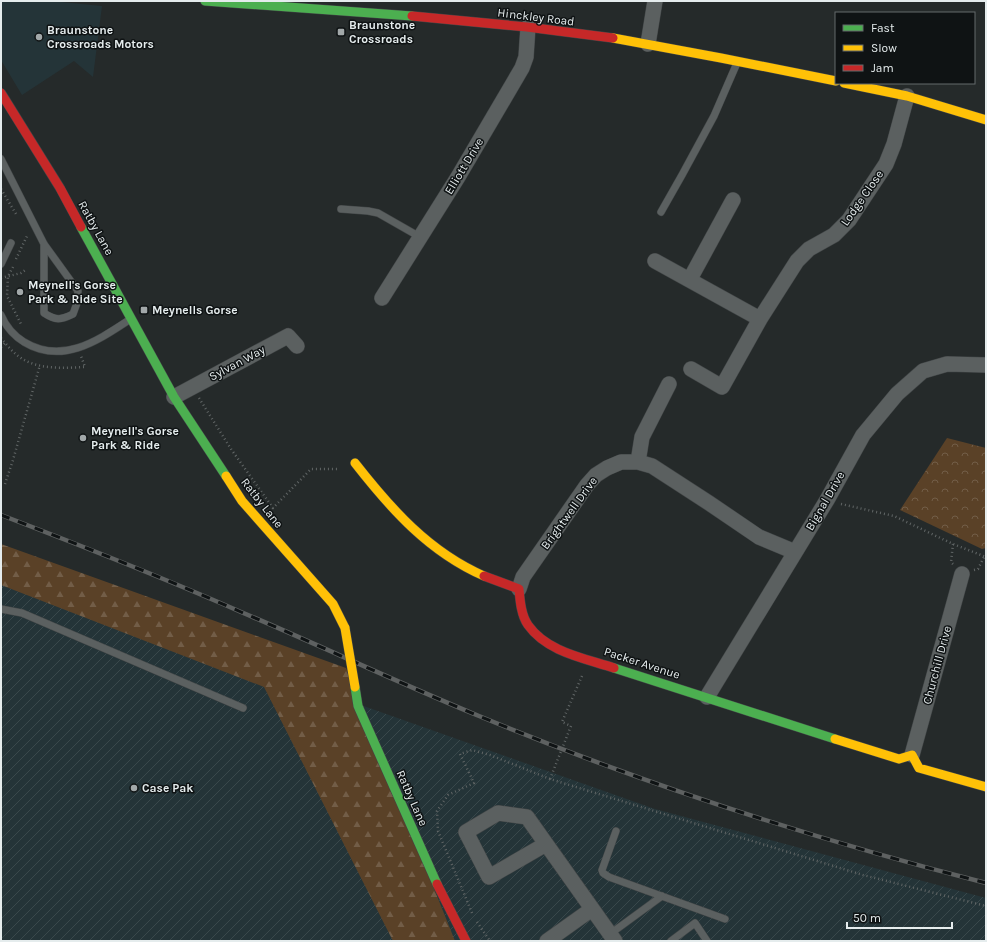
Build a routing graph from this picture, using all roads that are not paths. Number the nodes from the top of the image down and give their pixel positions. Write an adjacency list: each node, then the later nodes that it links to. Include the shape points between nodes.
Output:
1 (205, 1): 3 (main road, Hinckley Road)
2 (655, 1): 5 (street)
3 (271, 4): 4 (main road, Hinckley Road)
4 (528, 27): 5 (main road, Hinckley Road); 16 (street, Elliott Drive, via 526,57 522,68)
5 (648, 44): 6 (main road, Hinckley Road)
6 (738, 61): 7 (main road, Hinckley Road); 15 (lane, via 714,116)
7 (835, 81)
8 (849, 84): 10 (main road)
9 (1, 93): 24 (main road, Ratby Lane, via 60,188)
10 (907, 96): 11 (main road); 25 (street, Lodge Close, via 886,164 849,220 834,235 809,249 797,261)
11 (986, 120)
12 (1, 159): 18 (lane)
13 (733, 200): 21 (street)
14 (341, 209): 16 (lane, via 378,213)
15 (661, 212)
16 (420, 238): 22 (street, Elliott Drive)
17 (11, 242): 20 (lane)
18 (44, 244): 18 (lane, via 78,291 73,314 62,320 44,313)
19 (655, 260): 21 (street)
20 (1, 264)
21 (690, 279): 25 (street)
22 (382, 298)
23 (1, 315): 24 (lane, via 8,330 17,338 47,352 69,351 103,337)
24 (132, 319): 30 (main road, Ratby Lane)
25 (760, 320): 28 (street, Lodge Close, via 722,387)
26 (297, 346): 30 (street, Sylvan Way, via 288,336)
27 (986, 366): 33 (street, Bignal Drive, via 947,364 923,372 897,394 863,435)
28 (691, 369)
29 (669, 384): 31 (street, via 642,437)
30 (174, 397): 47 (main road, Ratby Lane, bridge, via 242,501 333,604 345,628 358,706 444,900)
31 (638, 462): 33 (street, Brightwell Drive, via 652,466 759,537); 35 (street, Brightwell Drive, via 621,462 596,475 524,577)
32 (355, 464): 35 (main road, via 380,496 431,544 487,578)
33 (795, 552): 37 (street, Bignal Drive)
34 (962, 574): 39 (street, Churchill Drive)
35 (519, 590): 37 (main road, Packer Avenue, via 520,603 527,624 544,642 561,651)
36 (1, 609): 38 (lane, via 22,613)
37 (707, 697): 39 (main road, Packer Avenue, via 899,759)
38 (243, 708)
39 (912, 755): 40 (main road, via 919,768)
40 (986, 787)
41 (616, 831): 43 (lane, via 603,873)
42 (546, 844): 42 (street, via 489,877 466,832 498,813 527,817); 44 (street)
43 (662, 896): 45 (lane); 46 (lane)
44 (592, 909): 46 (street); 48 (street)
45 (725, 919)
46 (612, 937)
47 (466, 941)
48 (547, 941)
49 (671, 941): 50 (lane, via 695,923)
50 (708, 941)

